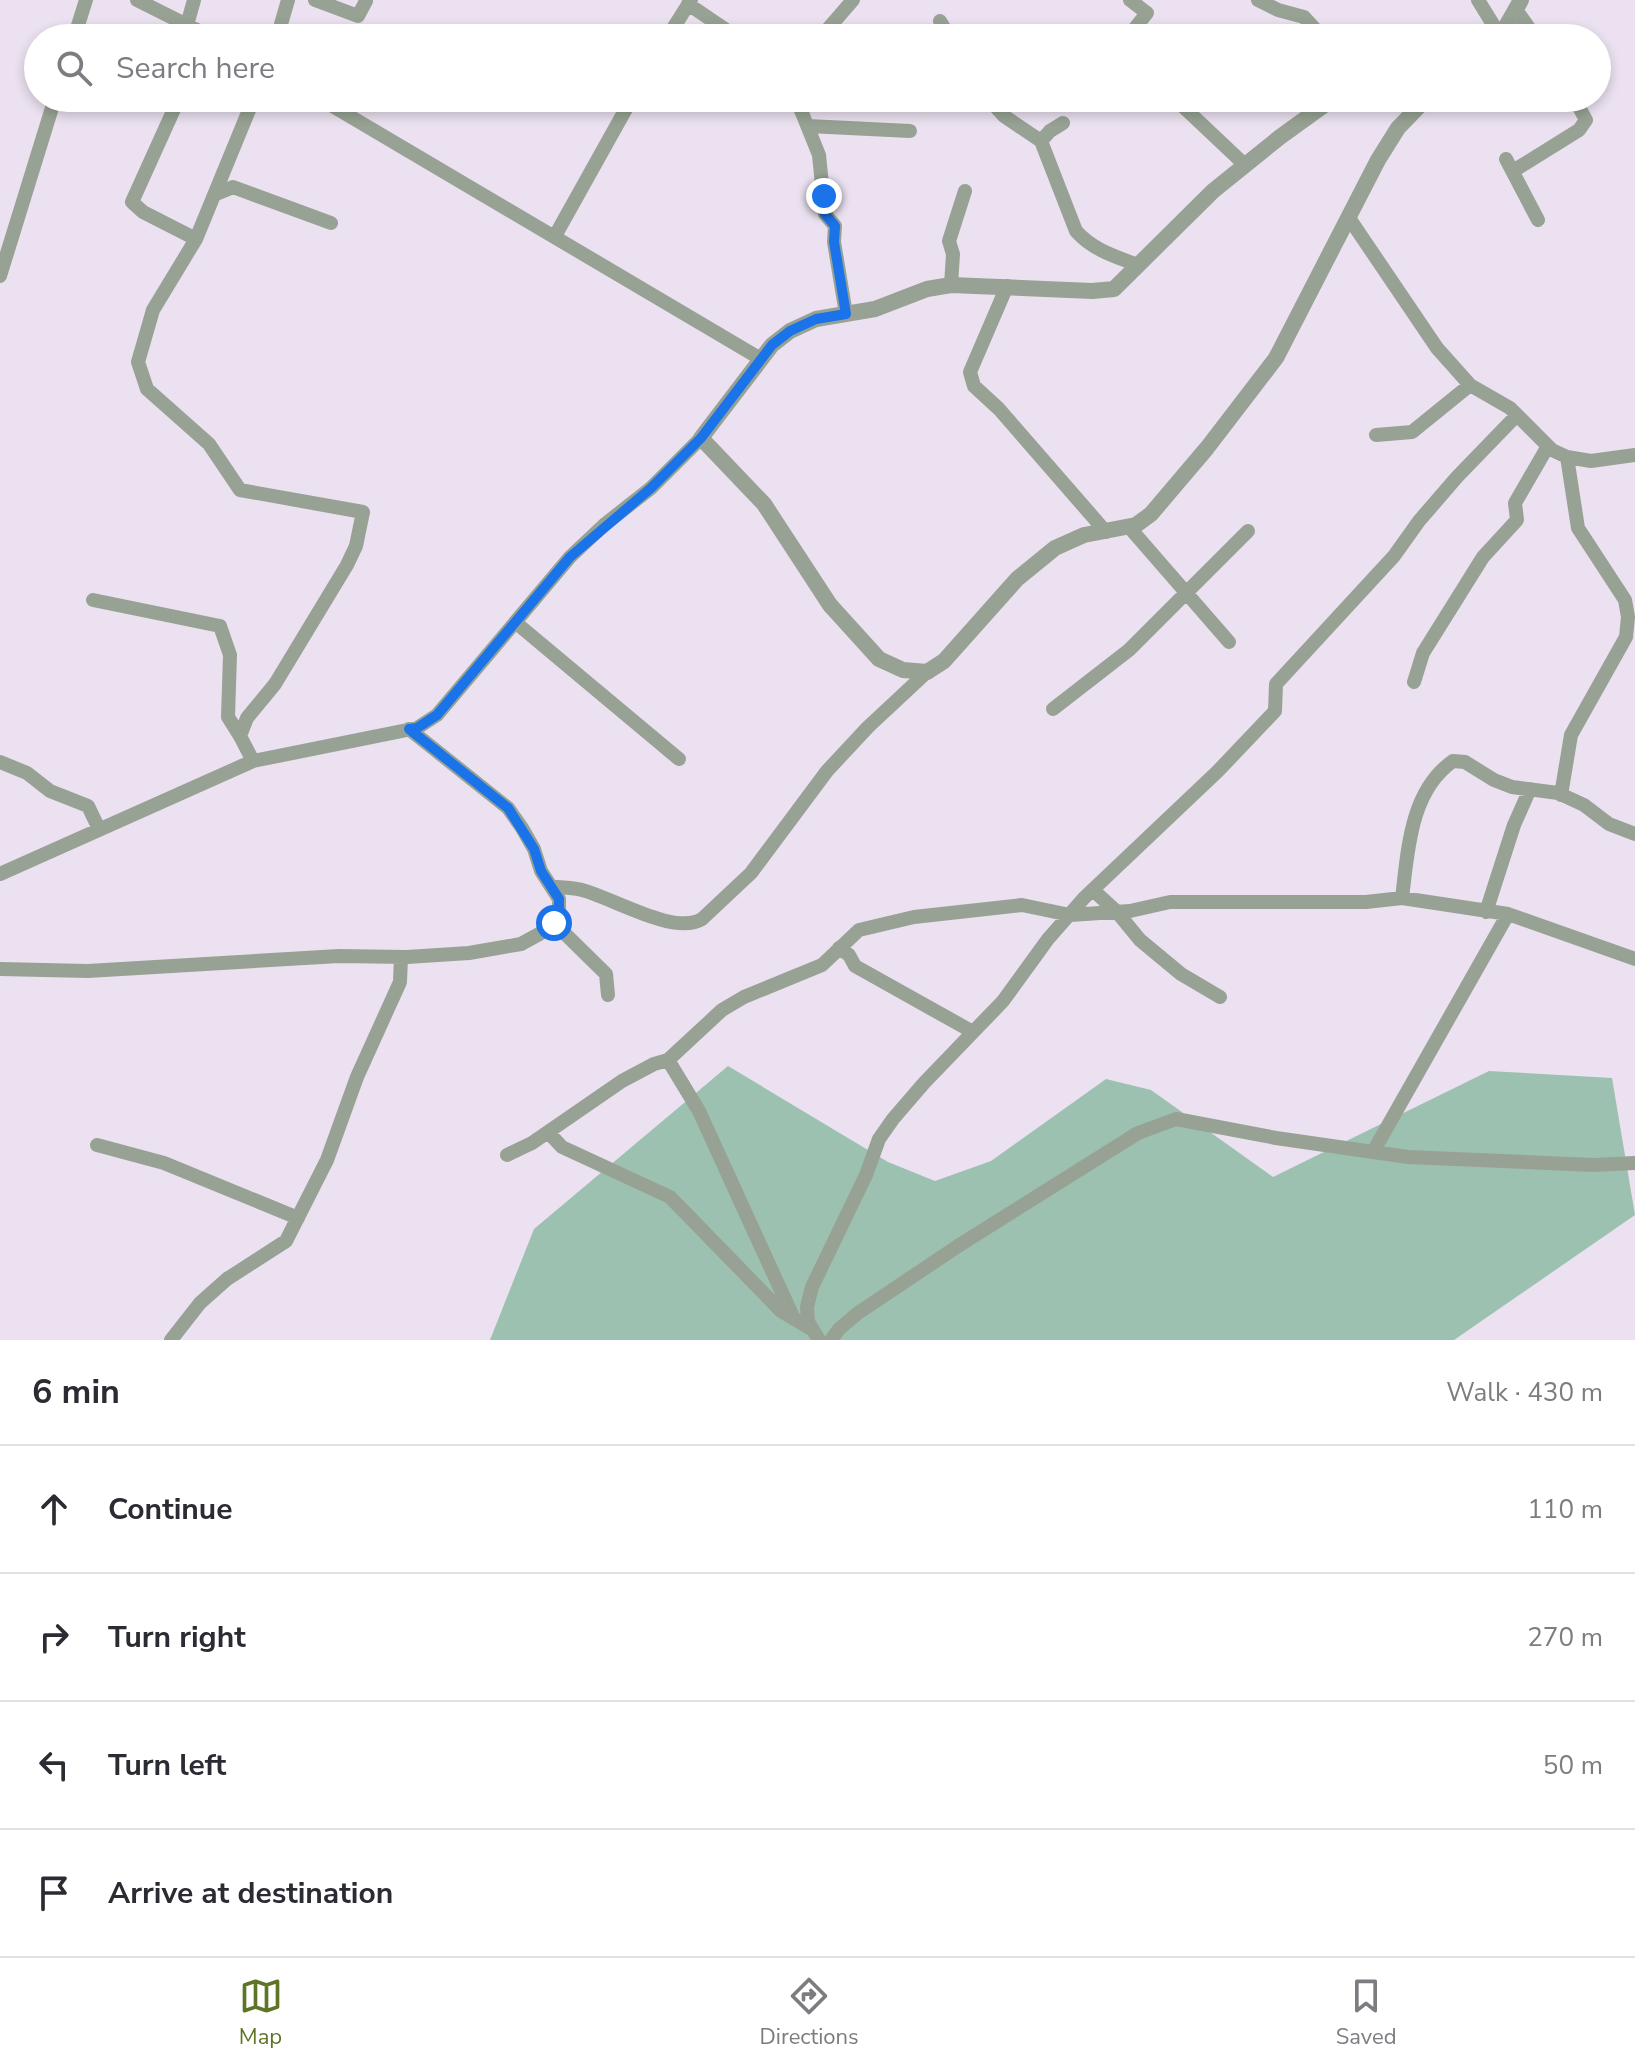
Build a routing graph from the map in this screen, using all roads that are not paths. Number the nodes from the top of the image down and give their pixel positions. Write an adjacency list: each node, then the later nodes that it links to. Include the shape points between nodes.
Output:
1 (86, 0): 14 (street)
2 (137, 0): 15 (street)
3 (194, 0): 16 (street)
4 (288, 0): 17 (street)
5 (315, 0): 10 (street, via 358,16)
6 (853, 0): 20 (street)
7 (1130, 0): 22 (street, via 1147,13)
8 (1258, 0): 23 (street)
9 (1478, 0): 24 (street)
10 (366, 1)
11 (690, 2): 18 (street); 19 (street)
12 (1519, 6): 25 (street); 26 (street)
13 (940, 21): 21 (street)
14 (78, 24)
15 (185, 24)
16 (187, 24)
17 (281, 24)
18 (676, 24)
19 (719, 24)
20 (832, 24)
21 (942, 24)
22 (1138, 24)
23 (1310, 24)
24 (1491, 24)
25 (1506, 24)
26 (1529, 24)
27 (51, 112): 51 (street)
28 (173, 112): 49 (street, via 132,202)
29 (248, 112): 44 (street)
30 (343, 112): 48 (street)
31 (624, 112): 48 (street)
32 (802, 112): 39 (street)
33 (1000, 112): 41 (street)
34 (1189, 112): 42 (street)
35 (1315, 112): 42 (street)
36 (1413, 112): 45 (street, via 1398,128)
37 (1582, 112): 46 (street, via 1586,120 1579,130 1509,165)
38 (1063, 123): 41 (street)
39 (808, 126): 40 (street); 54 (street, via 819,155 825,214 835,226)
40 (910, 131)
41 (1041, 141): 50 (street, via 1076,231 1102,252)
42 (1245, 165): 50 (street)
43 (965, 191): 52 (street, via 949,241)
44 (216, 194): 47 (street, via 233,187); 49 (street)
45 (1349, 218): 56 (street, via 1437,348); 63 (street, via 1276,358 1151,514)
46 (1538, 220)
47 (331, 223)
48 (555, 236): 55 (street)
49 (196, 239): 74 (street, via 153,310 143,339 138,362 147,389 209,444 240,490 363,512 347,565)
50 (1138, 265): 53 (street, via 1114,289)
51 (0, 276)
52 (951, 285): 53 (street); 54 (street)
53 (1007, 286): 65 (street, via 970,372 974,386)
54 (846, 314): 55 (street, via 790,331)
55 (761, 359): 59 (street)
56 (1470, 385): 57 (street); 58 (street, via 1412,432)
57 (1517, 415): 60 (street); 84 (street, via 1276,684 1275,711)
58 (1376, 435)
59 (701, 438): 68 (street, via 570,557); 70 (street, via 764,504 830,605 879,659 903,670)
60 (1548, 446): 62 (street); 71 (street, via 1515,503 1517,520 1483,557 1423,653)
61 (1635, 455): 62 (street, via 1591,461)
62 (1567, 457): 79 (street, via 1578,528 1625,600 1628,617 1626,637 1571,735)
63 (1129, 527): 65 (street); 66 (street)
64 (1248, 531): 66 (street)
65 (1106, 532): 70 (street, via 1084,535 1046,556)
66 (1188, 593): 69 (street); 72 (street, via 1129,650)
67 (93, 600): 74 (street, via 220,626 230,655 228,717)
68 (515, 622): 73 (street, via 437,715); 75 (street)
69 (1229, 642)
70 (927, 672): 83 (street, via 827,771 751,873 693,925 581,889)
71 (1414, 682)
72 (1053, 709)
73 (409, 729): 76 (street); 83 (street, via 508,808)
74 (240, 736): 76 (street)
75 (679, 759)
76 (253, 761): 80 (street)
77 (0, 762): 80 (street, via 88,806)
78 (1530, 789): 79 (street); 85 (street, via 1494,780 1459,760 1440,771 1419,802); 87 (street)
79 (1561, 795): 81 (street)
80 (99, 829): 82 (street)
81 (1635, 834)
82 (0, 874)
83 (551, 886): 90 (street, via 559,899)
84 (1093, 890): 86 (street); 89 (street)
85 (1402, 898): 86 (street, via 1170,902); 87 (street)
86 (1117, 912): 89 (street); 96 (street, via 1140,940 1181,974)
87 (1486, 912): 88 (street)
88 (1508, 914): 92 (street); 101 (street)
89 (1070, 915): 91 (street, via 1022,905 914,917 859,930); 97 (street)
90 (554, 923): 93 (street, via 521,944); 95 (street, via 606,974)
91 (839, 948): 97 (street, via 855,966); 98 (street, via 822,965 722,1010)
92 (1634, 956)
93 (401, 957): 94 (street, via 88,971); 104 (street, via 400,982)
94 (0, 969)
95 (608, 995)
96 (1220, 997)
97 (973, 1032): 106 (street, via 879,1139 812,1287 808,1322)
98 (668, 1060): 99 (street, via 622,1081); 105 (street, via 699,1111)
99 (548, 1132): 102 (street); 105 (street, via 562,1147 670,1197)
100 (97, 1145): 104 (street, via 164,1163)
101 (1373, 1152): 103 (street, via 1508,1162); 108 (street, via 1176,1119 1163,1123 1138,1133 958,1246 858,1313)
102 (507, 1155)
103 (1635, 1163)
104 (298, 1218): 107 (street, via 286,1241 227,1279)
105 (794, 1319): 106 (street)
106 (816, 1335)
107 (171, 1340)
108 (831, 1340)

